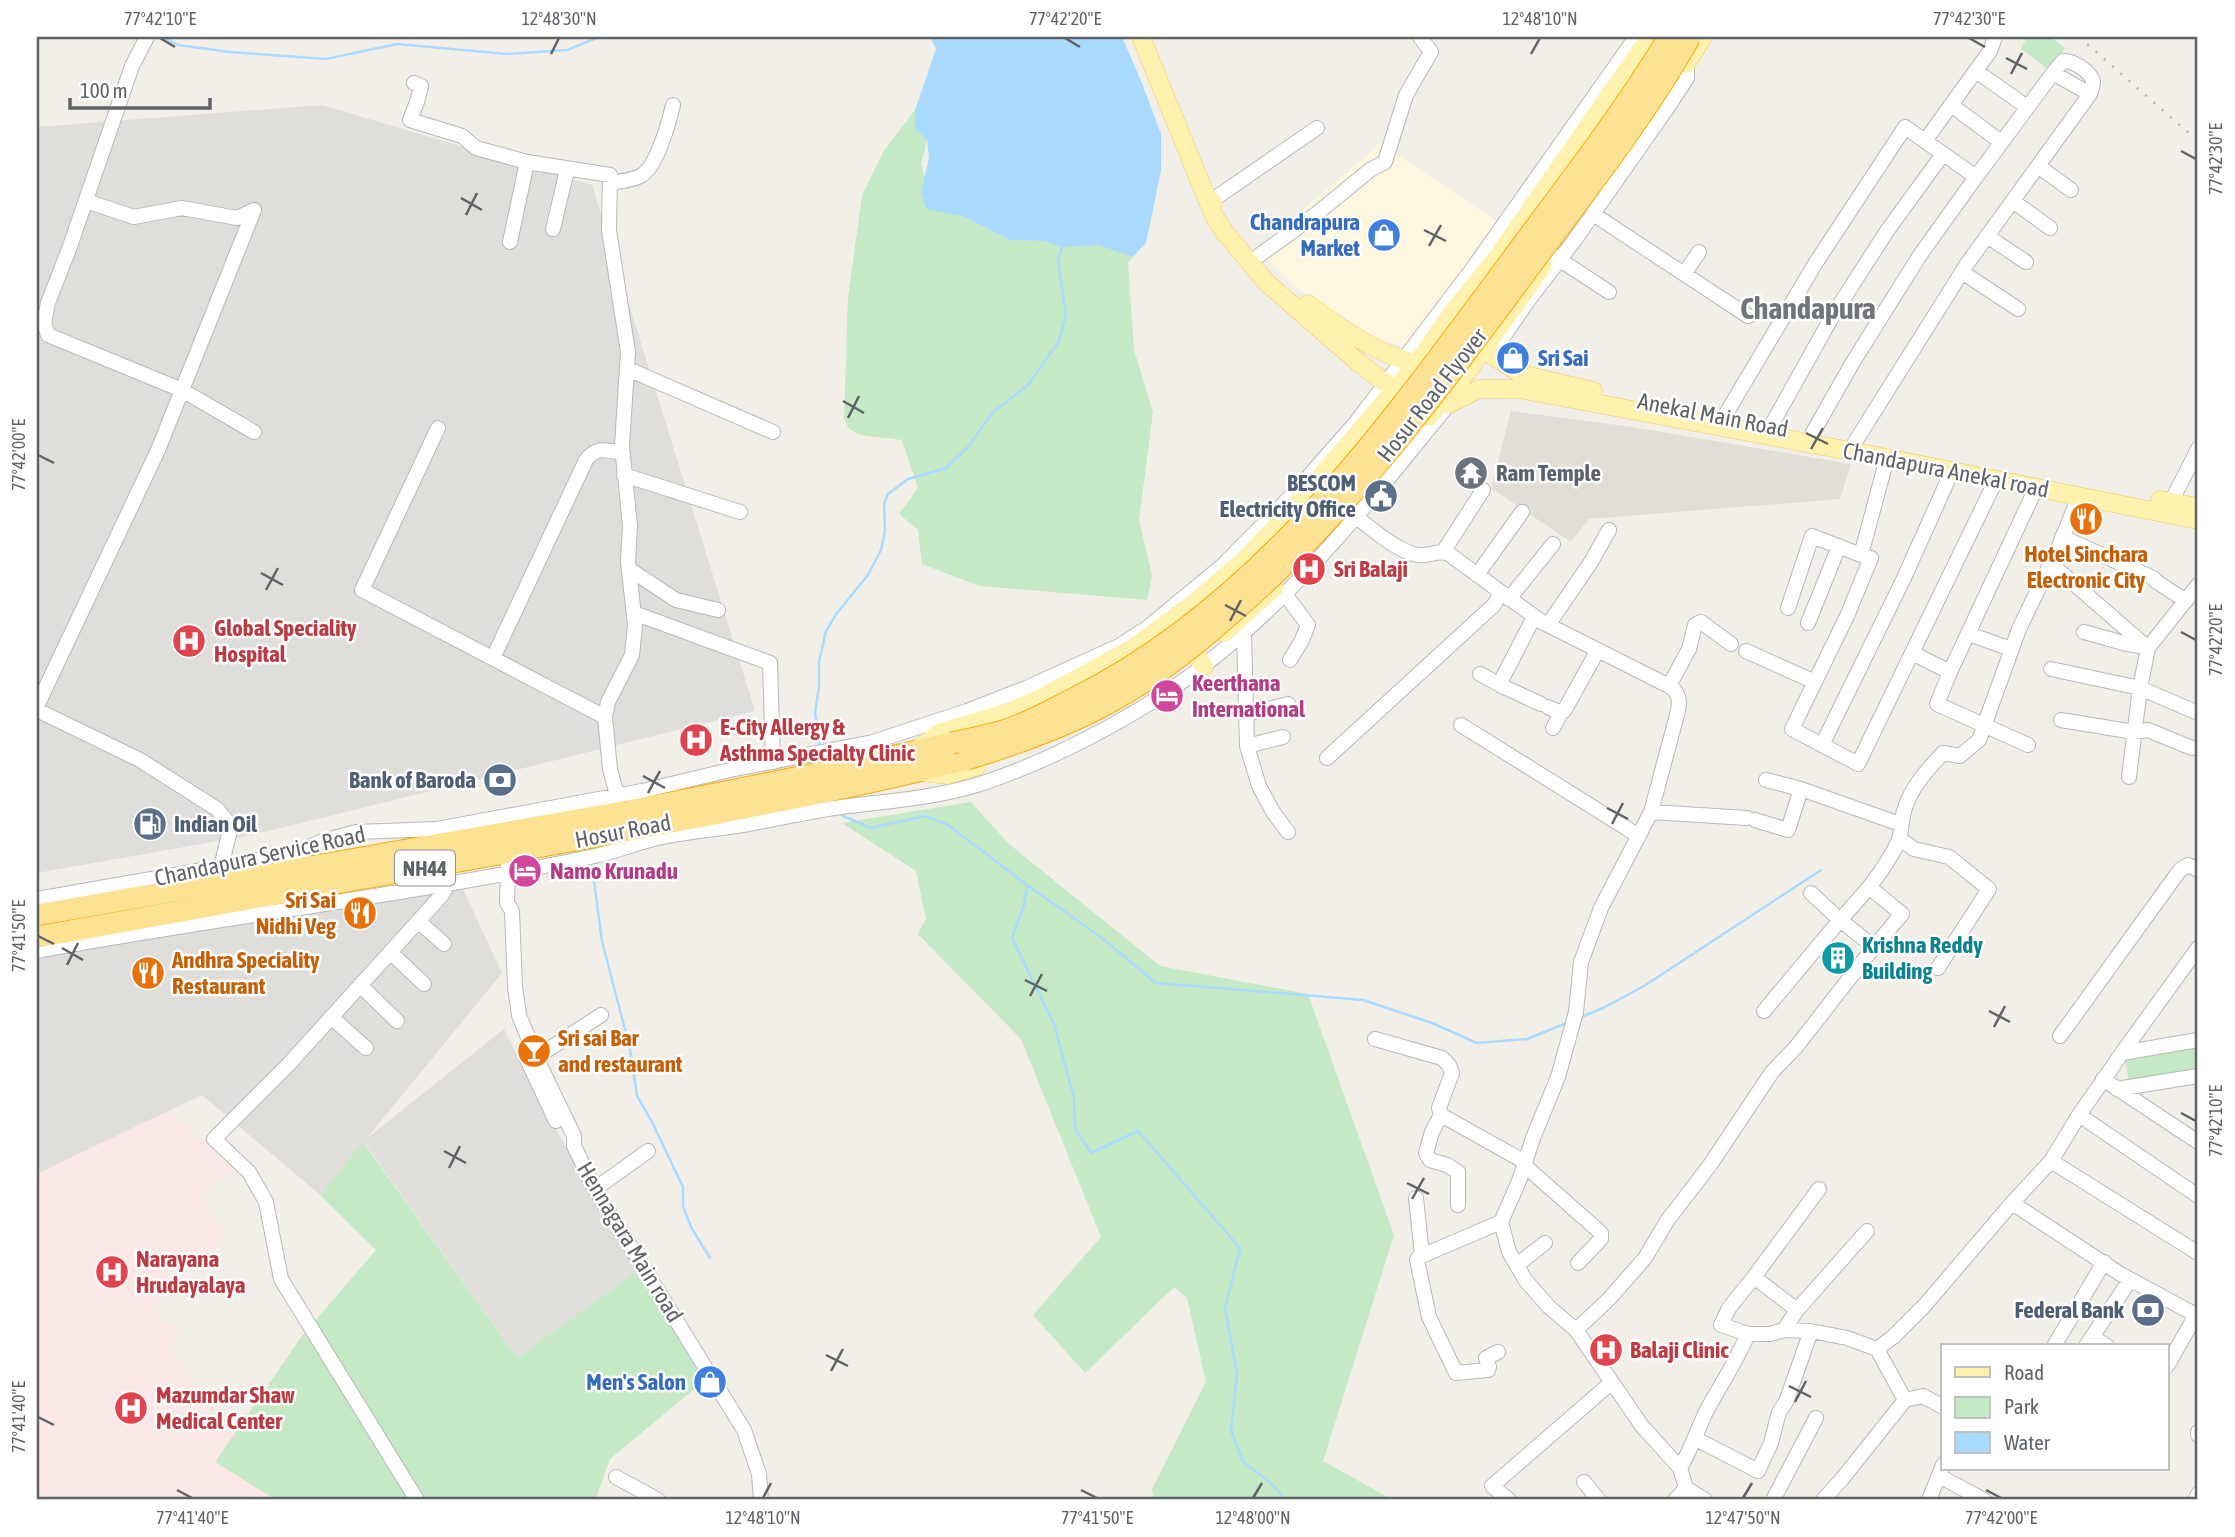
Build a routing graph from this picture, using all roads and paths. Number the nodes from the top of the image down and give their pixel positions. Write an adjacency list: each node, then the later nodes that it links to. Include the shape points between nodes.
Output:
1 (147, 37): 27 (street, via 132,66)
2 (1140, 37): 26 (main road)
3 (1420, 37): 36 (street, via 1431,52 1406,95 1385,162)
4 (1636, 37): 46 (street)
5 (1650, 37): 35 (main road)
6 (1669, 37): 132 (highway, Hosur Road Flyover / NH44, bridge, via 1577,171 1405,402 1359,461 1267,559 1205,614 1100,685 1006,731 952,743)
7 (1690, 37): 132 (highway, Hosur Road Flyover / NH44, bridge, via 1601,171 1423,411 1293,559 1215,629 1145,680 1086,715 967,760)
8 (1703, 37): 10 (main road)
9 (1995, 37): 11 (street)
10 (1686, 63): 29 (street, via 1687,78); 37 (main road)
11 (1976, 71): 14 (street); 15 (street)
12 (414, 83): 20 (street, via 421,86 410,120 462,136 475,148)
13 (673, 105): 24 (street, via 667,133 645,174)
14 (1951, 105): 17 (street); 18 (street)
15 (2028, 107): 18 (street); 21 (street, via 2053,72 2090,94)
16 (1317, 128): 26 (street)
17 (1925, 141): 19 (street); 53 (street, via 1905,127 1815,264)
18 (2001, 142): 23 (street)
19 (1943, 154): 23 (street); 54 (street, via 1840,305)
20 (527, 162): 22 (street); 33 (street)
21 (2038, 166): 25 (street); 28 (street)
22 (568, 170): 24 (street, via 610,176); 31 (street)
23 (1976, 177): 58 (street, via 1920,255)
24 (610, 183): 49 (street, via 609,230)
25 (2071, 190)
26 (1208, 197): 36 (main road); 50 (main road, via 1224,233 1267,283)
27 (86, 201): 43 (street); 51 (street, via 134,217 182,208 237,218 254,210)
28 (2012, 201): 30 (street); 32 (street)
29 (1593, 215): 37 (street); 40 (street)
30 (2050, 228)
31 (553, 229)
32 (1987, 236): 38 (street); 39 (street)
33 (510, 242)
34 (1699, 252): 40 (street)
35 (1499, 254): 41 (main road); 46 (main road)
36 (1258, 257): 48 (main road, via 1275,278 1332,323)
37 (1555, 257): 41 (main road); 42 (street); 47 (street)
38 (2026, 262)
39 (1962, 272): 44 (street); 59 (street)
40 (1684, 274): 45 (street)
41 (1533, 279): 47 (main road)
42 (1609, 292)
43 (42, 302): 51 (street, via 48,335)
44 (2018, 309)
45 (1748, 316)
46 (1441, 318): 47 (main road, Anekal Main Road); 48 (main road)
47 (1486, 353): 52 (main road); 53 (main road, Anekal Main Road, via 1521,374)
48 (1410, 362): 50 (main road)
49 (628, 369): 57 (street); 61 (street)
50 (1390, 386): 52 (main road); 81 (main road, via 1290,512); 135 (street, Chandapura Service Road, via 1249,540 1147,628 1119,646 967,711 873,742)
51 (182, 390): 56 (street); 115 (street)
52 (1445, 403): 53 (main road, Chandapura Anekal road, via 1479,389 1520,389); 73 (street); 86 (main road)
53 (1724, 422): 54 (main road, Anekal Main Road); 62 (main road, Chandapura Anekal road)
54 (1771, 426): 58 (main road, Anekal Main Road)
55 (438, 428): 104 (street, via 362,590)
56 (254, 432)
57 (773, 432)
58 (1812, 434): 59 (main road, Anekal Main Road)
59 (1855, 442): 70 (main road, Anekal Main Road)
60 (2198, 449): 70 (street)
61 (622, 453): 64 (street); 104 (street, via 602,450 592,452 586,460)
62 (1887, 458): 63 (main road, Chandapura Anekal road); 80 (street)
63 (1952, 471): 65 (main road, Chandapura Anekal road); 126 (street)
64 (624, 474): 71 (street); 83 (street)
65 (1996, 481): 66 (main road, Chandapura Anekal road); 103 (street)
66 (2036, 488): 68 (main road, Chandapura Anekal road); 97 (street)
67 (1483, 490): 79 (street)
68 (2079, 496): 70 (main road, Chandapura Anekal road); 76 (street)
69 (2198, 507): 70 (main road, Anekal Main Road)
70 (2168, 508): 74 (main road, Chandapura Anekal road)
71 (740, 512)
72 (1521, 512): 84 (street)
73 (1356, 517): 79 (street, via 1405,551 1420,556); 86 (street)
74 (2198, 520)
75 (1609, 530): 94 (street)
76 (2062, 537): 82 (street); 88 (street, via 2153,578)
77 (1553, 544): 87 (street)
78 (1839, 546): 80 (street); 89 (street, via 1812,536); 93 (street)
79 (1443, 552): 84 (street)
80 (1861, 555): 110 (street, via 1871,558)
81 (1248, 556): 86 (main road); 132 (main road, via 1133,648 1043,697 939,733)
82 (2050, 563): 99 (street); 100 (street)
83 (629, 569): 90 (street, via 676,600); 91 (street)
84 (1477, 575): 87 (street)
85 (2198, 585): 88 (street)
86 (1281, 589): 95 (street); 105 (street, via 1308,625); 106 (main road, via 1248,613)
87 (1505, 595): 92 (street); 130 (street)
88 (2186, 601): 99 (street)
89 (1788, 608)
90 (718, 610)
91 (634, 612): 119 (street, via 632,655); 131 (street, via 770,663)
92 (1534, 617): 94 (street); 112 (street, via 1504,674)
93 (1808, 623)
94 (1548, 625): 101 (street)
95 (1244, 632): 106 (street); 118 (street)
96 (2084, 632): 99 (street)
97 (1969, 634): 100 (street); 108 (street)
98 (1731, 644): 111 (street, via 1702,622 1695,625 1689,649)
99 (2148, 648): 113 (street)
100 (2011, 649): 122 (street)
101 (1598, 650): 111 (street); 116 (street)
102 (1746, 651): 110 (street)
103 (1912, 653): 108 (street); 126 (street, via 1858,764)
104 (493, 658): 119 (street)
105 (1290, 660)
106 (1200, 661): 132 (main road, via 1091,722 1033,748 948,775); 135 (street, via 1180,683 1121,720 981,784 918,799)
107 (2051, 669): 113 (street)
108 (1950, 672): 122 (street, via 1937,704)
109 (1480, 674): 112 (street)
110 (1815, 682): 126 (street, via 1792,729)
111 (1669, 686): 138 (street, via 1680,704)
112 (1504, 687): 116 (street)
113 (2140, 688): 117 (street); 124 (street)
114 (1288, 704): 118 (street)
115 (37, 708): 145 (street, via 140,760 217,809 231,826)
116 (1550, 708): 123 (street)
117 (2198, 713)
118 (1247, 714): 128 (street)
119 (605, 717): 137 (street)
120 (2061, 720): 124 (street)
121 (1461, 725): 141 (street)
122 (1985, 725): 127 (street); 139 (street, via 1979,740 1960,755 1943,753 1921,777)
123 (1553, 728)
124 (2134, 732): 129 (street, via 2148,730); 133 (street)
125 (1283, 737): 128 (street)
126 (1822, 745)
127 (2028, 745)
128 (1247, 746): 140 (street, via 1259,786)
129 (2192, 748)
130 (1327, 758)
131 (773, 762): 135 (street, Chandapura Service Road); 137 (street, Chandapura Service Road)
132 (916, 762): 135 (highway, Hosur Road / NH44)
133 (2129, 777)
134 (1766, 780): 136 (street)
135 (824, 782): 143 (highway, Hosur Road / NH44); 145 (highway, Hosur Road / NH44)
136 (1801, 789): 138 (street, via 1788,830 1751,819); 139 (street)
137 (617, 795): 145 (street, Chandapura Service Road, via 438,829 356,832)
138 (1651, 812): 141 (street)
139 (1900, 824): 142 (street)
140 (1289, 832)
141 (1639, 836): 180 (street, via 1601,908 1581,962 1576,1012 1562,1064)
142 (1899, 839): 147 (street); 159 (street, via 1914,849 1950,857 1989,889)
143 (508, 862): 146 (street); 153 (highway, Hosur Road / NH44); 171 (street, Hennagara Main road, via 507,903 512,911 517,1007)
144 (2198, 870): 166 (street, via 2188,865 2180,870)
145 (221, 875): 149 (street, Chandapura Service Road); 150 (highway, Hosur Road / NH44)
146 (449, 883): 152 (street); 157 (street)
147 (1869, 887): 151 (street); 155 (street, via 1902,914)
148 (1811, 893): 151 (street)
149 (37, 899)
150 (37, 915)
151 (1840, 919): 155 (street); 162 (street)
152 (418, 921): 154 (street); 158 (street)
153 (37, 937)
154 (444, 944)
155 (1874, 947): 199 (street, via 1772,1072 1645,1258)
156 (2198, 948): 170 (street)
157 (37, 951)
158 (390, 952): 160 (street); 161 (street)
159 (1938, 968)
160 (424, 984)
161 (360, 985): 164 (street); 165 (street)
162 (1763, 1011)
163 (601, 1015): 171 (street)
164 (331, 1017): 169 (street); 219 (street, via 215,1139 249,1172 266,1202 281,1279)
165 (397, 1021)
166 (2060, 1036)
167 (1375, 1039): 175 (street, via 1442,1058 1449,1065 1452,1073 1439,1108)
168 (2198, 1040): 170 (street)
169 (366, 1048)
170 (2122, 1053): 173 (street)
171 (532, 1059): 181 (street, Hennagara Main road, via 574,1136 574,1146)
172 (2198, 1076): 174 (street)
173 (2103, 1079): 174 (street); 176 (street)
174 (2117, 1089): 177 (street)
175 (1441, 1115): 180 (street); 186 (street, via 1426,1153 1430,1160 1458,1172)
176 (2079, 1115): 179 (street); 183 (street)
177 (2198, 1142)
178 (648, 1151): 181 (street)
179 (2052, 1161): 185 (street); 190 (street)
180 (1524, 1164): 187 (street); 193 (street, via 1601,1233 1601,1239)
181 (595, 1189): 221 (street, Hennagara Main road, via 744,1430 759,1474)
182 (1819, 1189): 195 (street)
183 (2198, 1196)
184 (1416, 1198): 191 (street)
185 (2012, 1203): 192 (street); 205 (street, via 1925,1304)
186 (1458, 1205)
187 (1501, 1222): 191 (street); 194 (street)
188 (1867, 1231): 197 (street)
189 (1545, 1243): 194 (street)
190 (2198, 1253)
191 (1422, 1255): 206 (street, via 1417,1260 1429,1317 1456,1373 1488,1370 1486,1357)
192 (2104, 1262): 196 (street); 204 (street)
193 (1578, 1263)
194 (1517, 1265): 199 (street, via 1549,1307)
195 (1754, 1277): 197 (street); 202 (street, via 1721,1325)
196 (2130, 1280): 198 (street); 203 (street)
197 (1797, 1310): 200 (street)
198 (2197, 1316): 207 (street)
199 (1576, 1330): 208 (street)
200 (1784, 1330): 201 (street); 202 (street)
201 (1811, 1331): 205 (street); 212 (street, via 1758,1471)
202 (1748, 1334): 212 (street)
203 (2089, 1342)
204 (2055, 1344)
205 (1877, 1349): 209 (street)
206 (1498, 1352)
207 (2168, 1364)
208 (1612, 1382): 213 (street, via 1642,1426); 222 (street, via 1492,1486)
209 (1905, 1401): 210 (street, via 1923,1396); 227 (street)
210 (1941, 1406)
211 (1816, 1418): 226 (street)
212 (1696, 1439): 213 (street)
213 (1680, 1468): 217 (street)
214 (1941, 1471): 228 (street); 229 (street)
215 (616, 1477): 220 (street)
216 (1584, 1482): 223 (street)
217 (1686, 1488): 224 (street); 225 (street)
218 (2198, 1494): 230 (street)
219 (417, 1500)
220 (659, 1500)
221 (761, 1500)
222 (1509, 1500)
223 (1599, 1500)
224 (1675, 1500)
225 (1705, 1500)
226 (1773, 1500)
227 (1823, 1500)
228 (1929, 1500)
229 (1984, 1500)
230 (2194, 1500)

